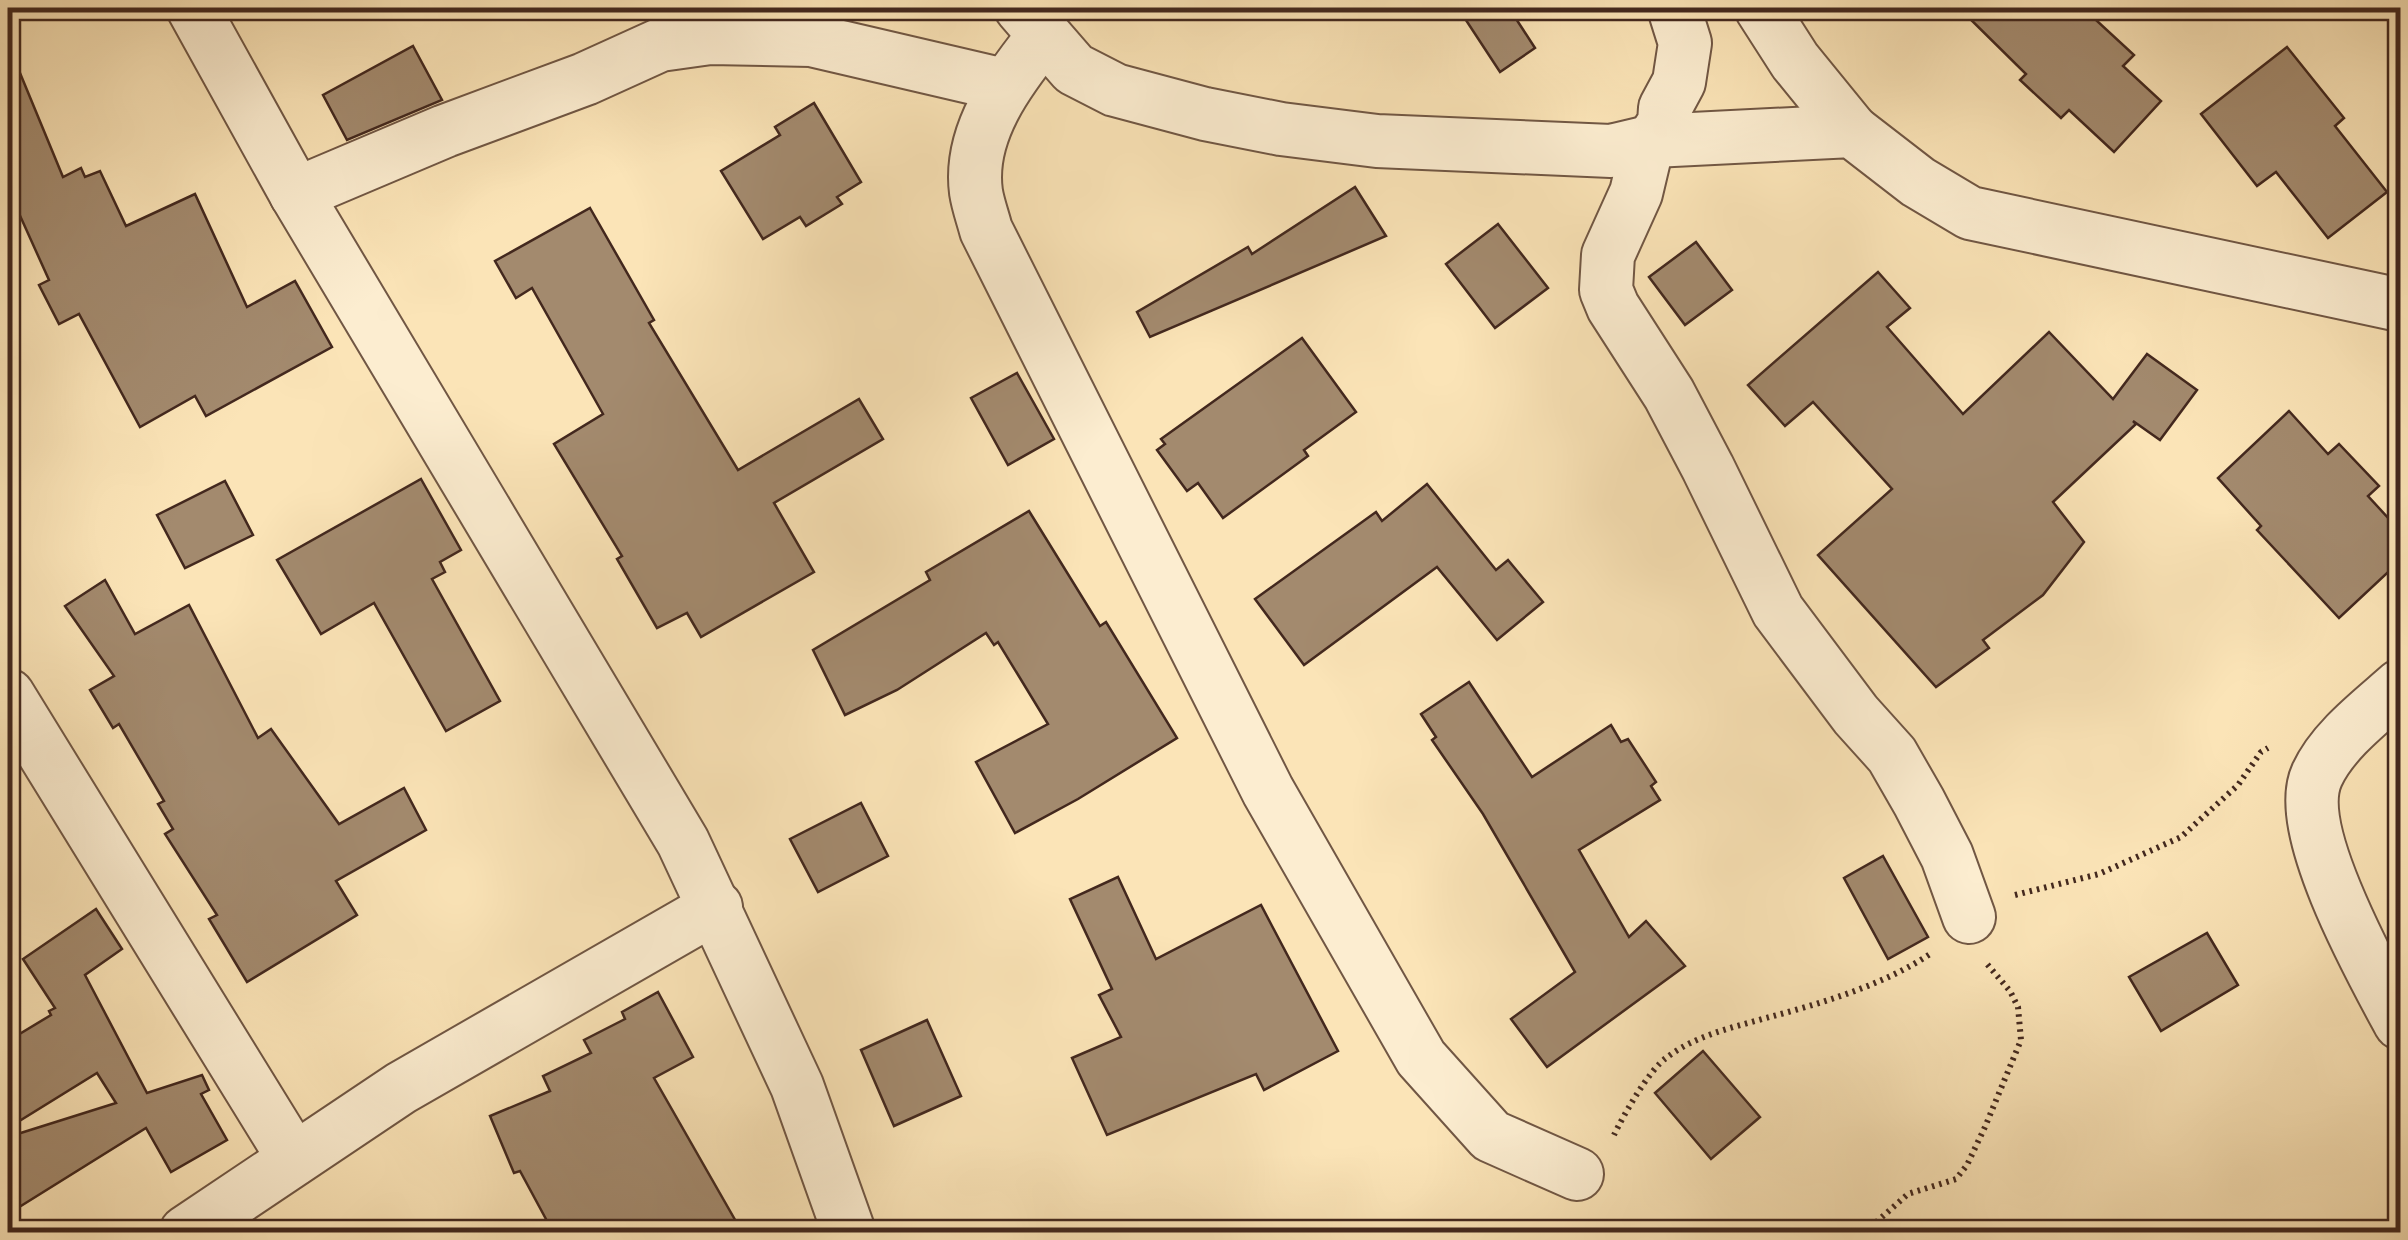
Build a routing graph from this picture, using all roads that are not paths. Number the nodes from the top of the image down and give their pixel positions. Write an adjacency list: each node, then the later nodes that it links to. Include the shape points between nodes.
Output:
1 (193, 8): 8 (street)
2 (1674, 8): 7 (street, via 1684,60)
3 (1762, 8): 6 (street)
4 (1032, 22): 5 (street); 7 (street, via 1074,69 1115,90 1205,114 1377,141 1610,152)
5 (1004, 85): 8 (street, via 811,40 710,38 660,45); 16 (street, via 979,145 976,190 986,230 1268,792 1420,1058 1491,1136)
6 (1852, 131): 7 (street); 9 (street, via 1970,213)
7 (1653, 141): 13 (street, via 1608,255 1606,290 1668,394 1778,611 1901,770 1947,856)
8 (296, 194): 12 (street)
9 (2400, 305)
10 (2400, 686): 14 (street, via 2328,755 2312,802 2336,893)
11 (10, 702): 15 (street)
12 (716, 906): 15 (street, via 401,1088); 18 (street, via 797,1086)
13 (1969, 917)
14 (2400, 1023)
15 (294, 1159): 17 (street)
16 (1577, 1174)
17 (186, 1232)
18 (849, 1232)

